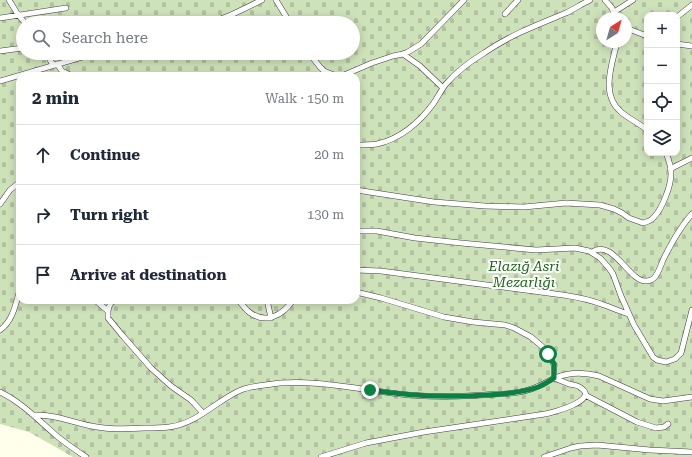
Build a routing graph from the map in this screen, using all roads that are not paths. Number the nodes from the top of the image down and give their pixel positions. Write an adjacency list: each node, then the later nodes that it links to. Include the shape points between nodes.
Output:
1 (9, 0): 16 (lane)
2 (262, 0): 17 (lane)
3 (276, 0): 18 (lane)
4 (464, 0): 27 (lane, via 421,44)
5 (518, 0): 13 (lane)
6 (590, 0): 38 (lane, via 498,43 469,63)
7 (605, 0): 11 (lane)
8 (633, 0): 12 (lane)
9 (692, 5): 14 (lane)
10 (66, 8): 16 (lane)
11 (614, 12)
12 (619, 12)
13 (505, 14)
14 (680, 14)
15 (16, 16): 19 (lane)
16 (19, 16)
17 (228, 16)
18 (286, 16)
19 (0, 18)
20 (632, 30): 21 (lane)
21 (644, 35)
22 (680, 44): 23 (lane)
23 (692, 46)
24 (616, 48): 39 (lane, via 608,80 612,100 620,112)
25 (16, 49): 26 (lane)
26 (0, 51)
27 (403, 54): 35 (lane); 38 (lane)
28 (51, 60): 31 (lane)
29 (72, 60): 31 (lane)
30 (314, 60): 34 (lane)
31 (55, 65): 32 (lane); 33 (lane)
32 (31, 72)
33 (64, 72)
34 (325, 72)
35 (351, 72)
36 (16, 76): 37 (lane)
37 (0, 81)
38 (443, 88): 40 (lane, via 420,119 399,136 376,144)
39 (644, 127)
40 (360, 145)
41 (667, 156): 43 (lane)
42 (692, 158): 43 (lane)
43 (670, 168): 45 (lane, via 670,182 664,199 655,216 643,224 600,205 566,203 524,207 485,206 434,202)
44 (16, 185): 46 (lane)
45 (360, 191)
46 (0, 204)
47 (692, 214): 49 (lane, via 680,228 655,277 651,280 644,281 638,278 613,255 600,250)
48 (360, 231): 49 (lane, via 536,250 575,248)
49 (592, 252): 60 (lane, via 605,262 613,274)
50 (360, 270): 60 (lane, via 579,297)
51 (360, 293): 63 (lane, via 444,317 514,328 531,337 545,349 554,364)
52 (16, 302): 62 (lane, via 8,324)
53 (100, 304): 58 (lane)
54 (111, 304): 58 (lane)
55 (241, 304): 61 (lane, via 259,317)
56 (268, 304): 61 (lane)
57 (290, 304): 61 (lane)
58 (108, 310): 67 (lane, via 108,318 151,368)
59 (692, 310): 60 (lane, via 681,353 675,359 666,362 653,357)
60 (629, 314)
61 (271, 318)
62 (0, 330)
63 (554, 378): 65 (lane, via 580,387); 66 (lane, via 574,373 591,374 650,399 663,401); 67 (lane, via 518,392 452,397 413,396 306,382 278,383 242,390)
64 (0, 392): 68 (lane)
65 (585, 395): 69 (lane, via 637,422 656,428); 72 (lane, via 584,399 556,412 424,432 366,444)
66 (692, 397)
67 (203, 413): 68 (lane, via 170,427 119,429)
68 (35, 415): 71 (lane, via 59,438)
69 (668, 424)
70 (692, 452): 73 (lane, via 597,445 571,448)
71 (86, 457)
72 (321, 457)
73 (544, 457)

